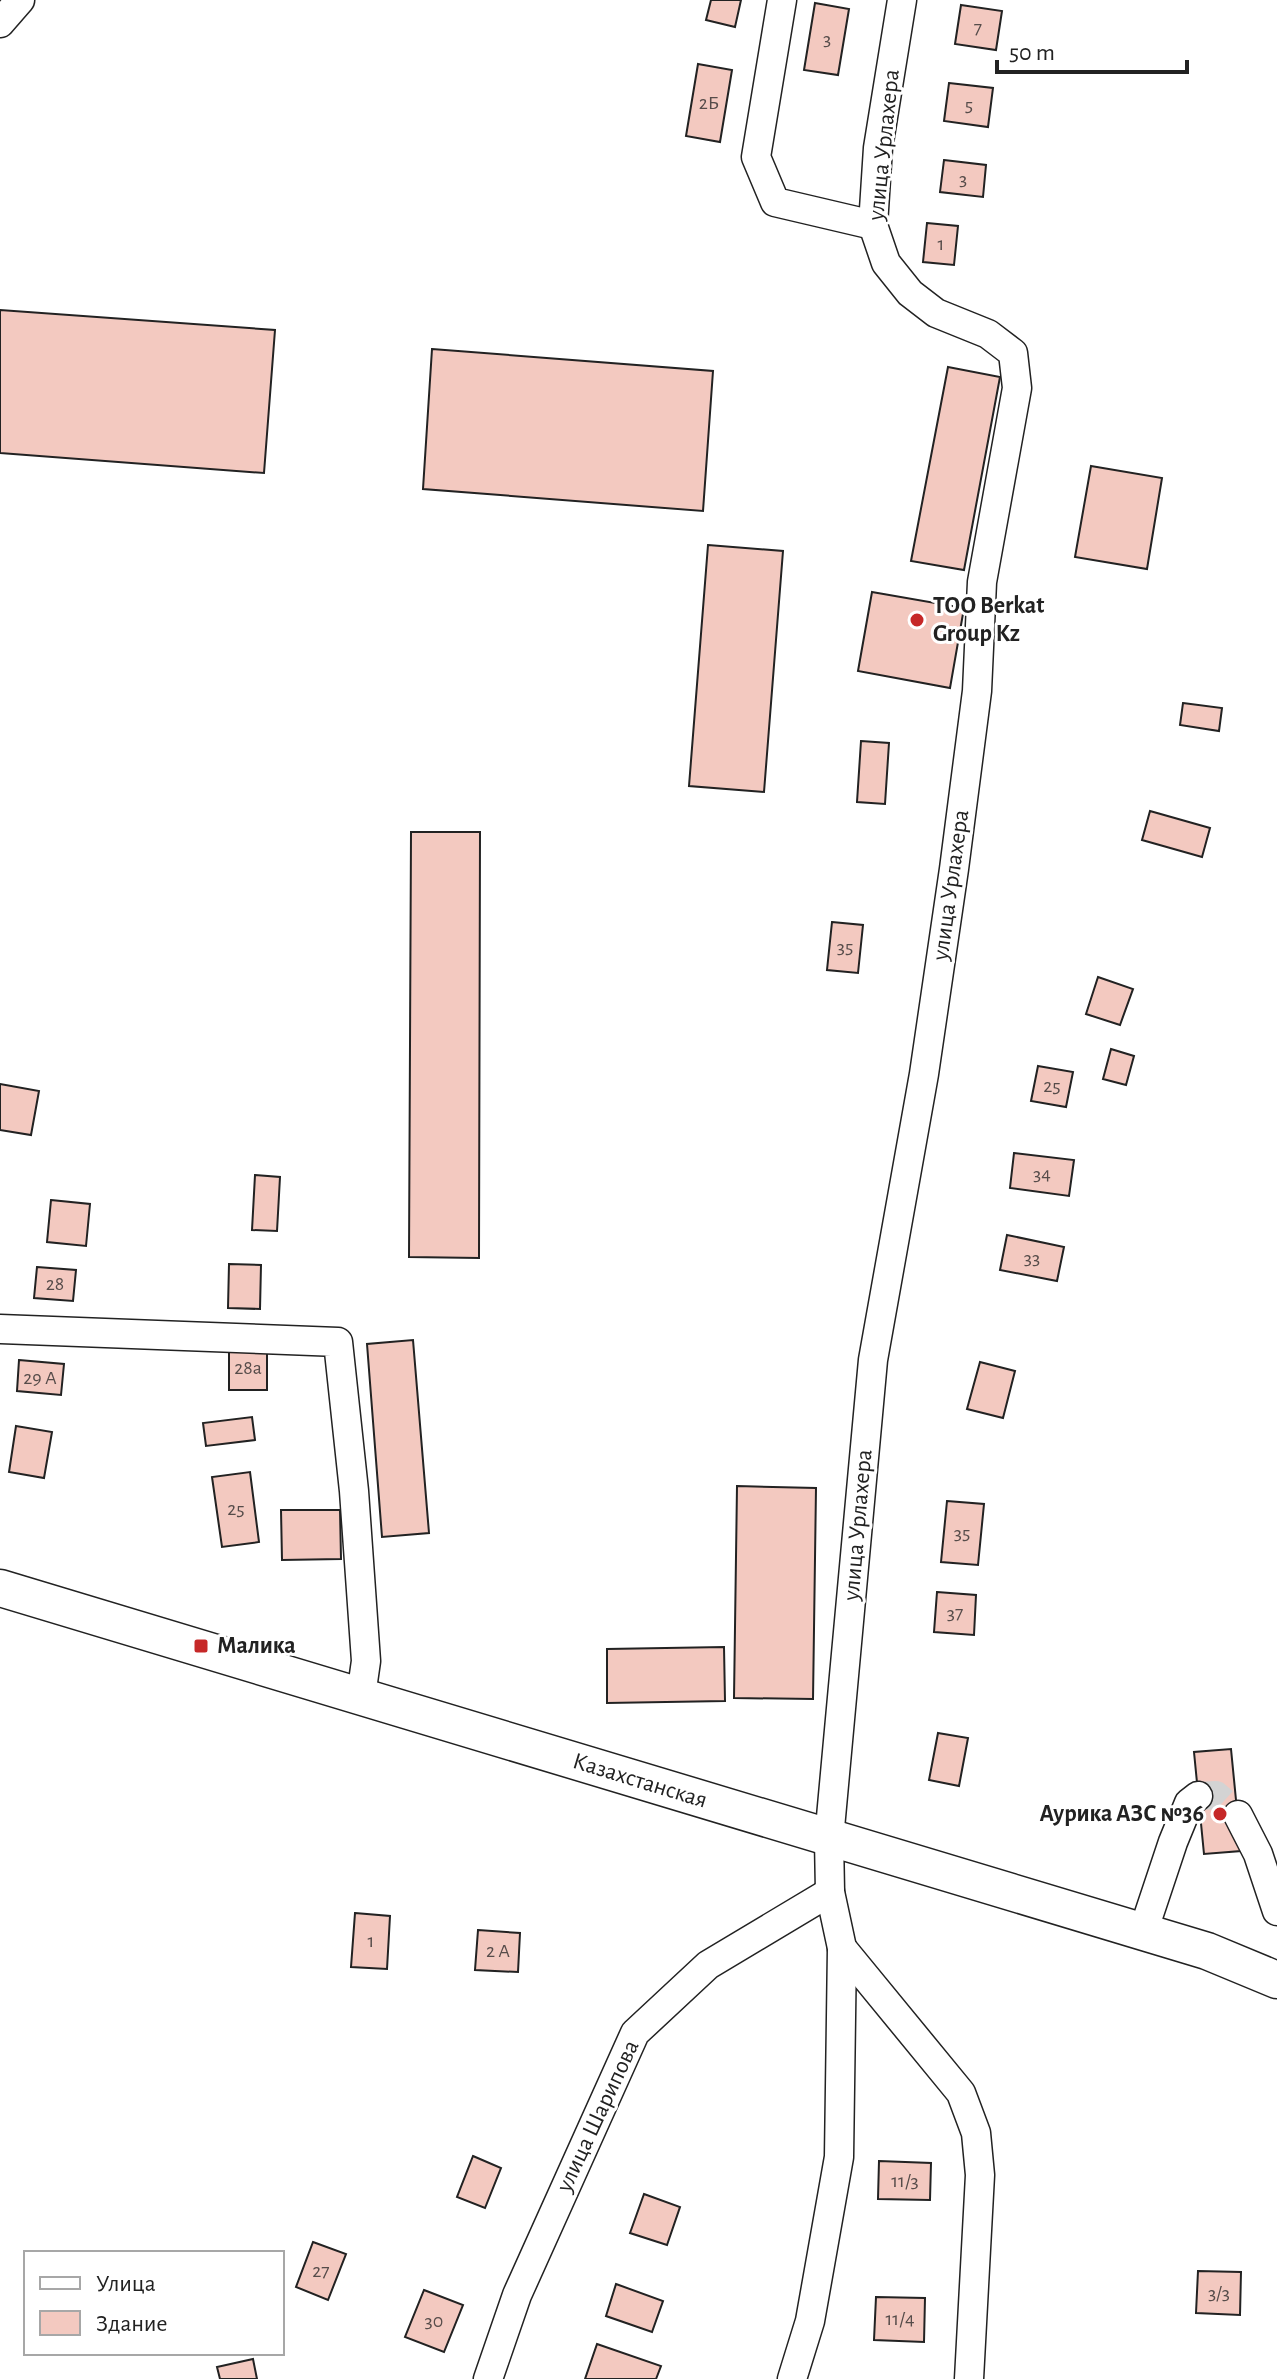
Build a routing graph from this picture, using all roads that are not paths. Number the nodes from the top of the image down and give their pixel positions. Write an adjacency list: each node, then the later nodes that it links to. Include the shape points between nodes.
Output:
1 (20, 0): 4 (street)
2 (782, 0): 5 (street, via 756,157 775,202)
3 (902, 0): 5 (street, улица Урлахера, via 878,148)
4 (0, 23)
5 (873, 225): 11 (street, улица Урлахера, via 886,263 910,293 936,313 988,334 1013,353 1017,388 982,582 977,691 927,1058 873,1360)
6 (0, 1329): 8 (street, via 338,1342 366,1661)
7 (0, 1588): 8 (main road, Казахстанская)
8 (361, 1696): 11 (main road, Казахстанская)
9 (1198, 1796): 14 (street, via 1189,1803 1173,1842)
10 (1238, 1815): 13 (street)
11 (829, 1839): 12 (street); 14 (main road, Казахстанская)
12 (830, 1892): 15 (street); 17 (street, улица Шарипова, via 708,1965 635,2033 517,2295)
13 (1277, 1911)
14 (1143, 1932): 16 (main road, Казахстанская)
15 (842, 1948): 18 (street, via 839,2157 810,2321); 19 (street, via 961,2093 976,2133 980,2175)
16 (1277, 1980)
17 (488, 2379)
18 (792, 2379)
19 (969, 2379)

